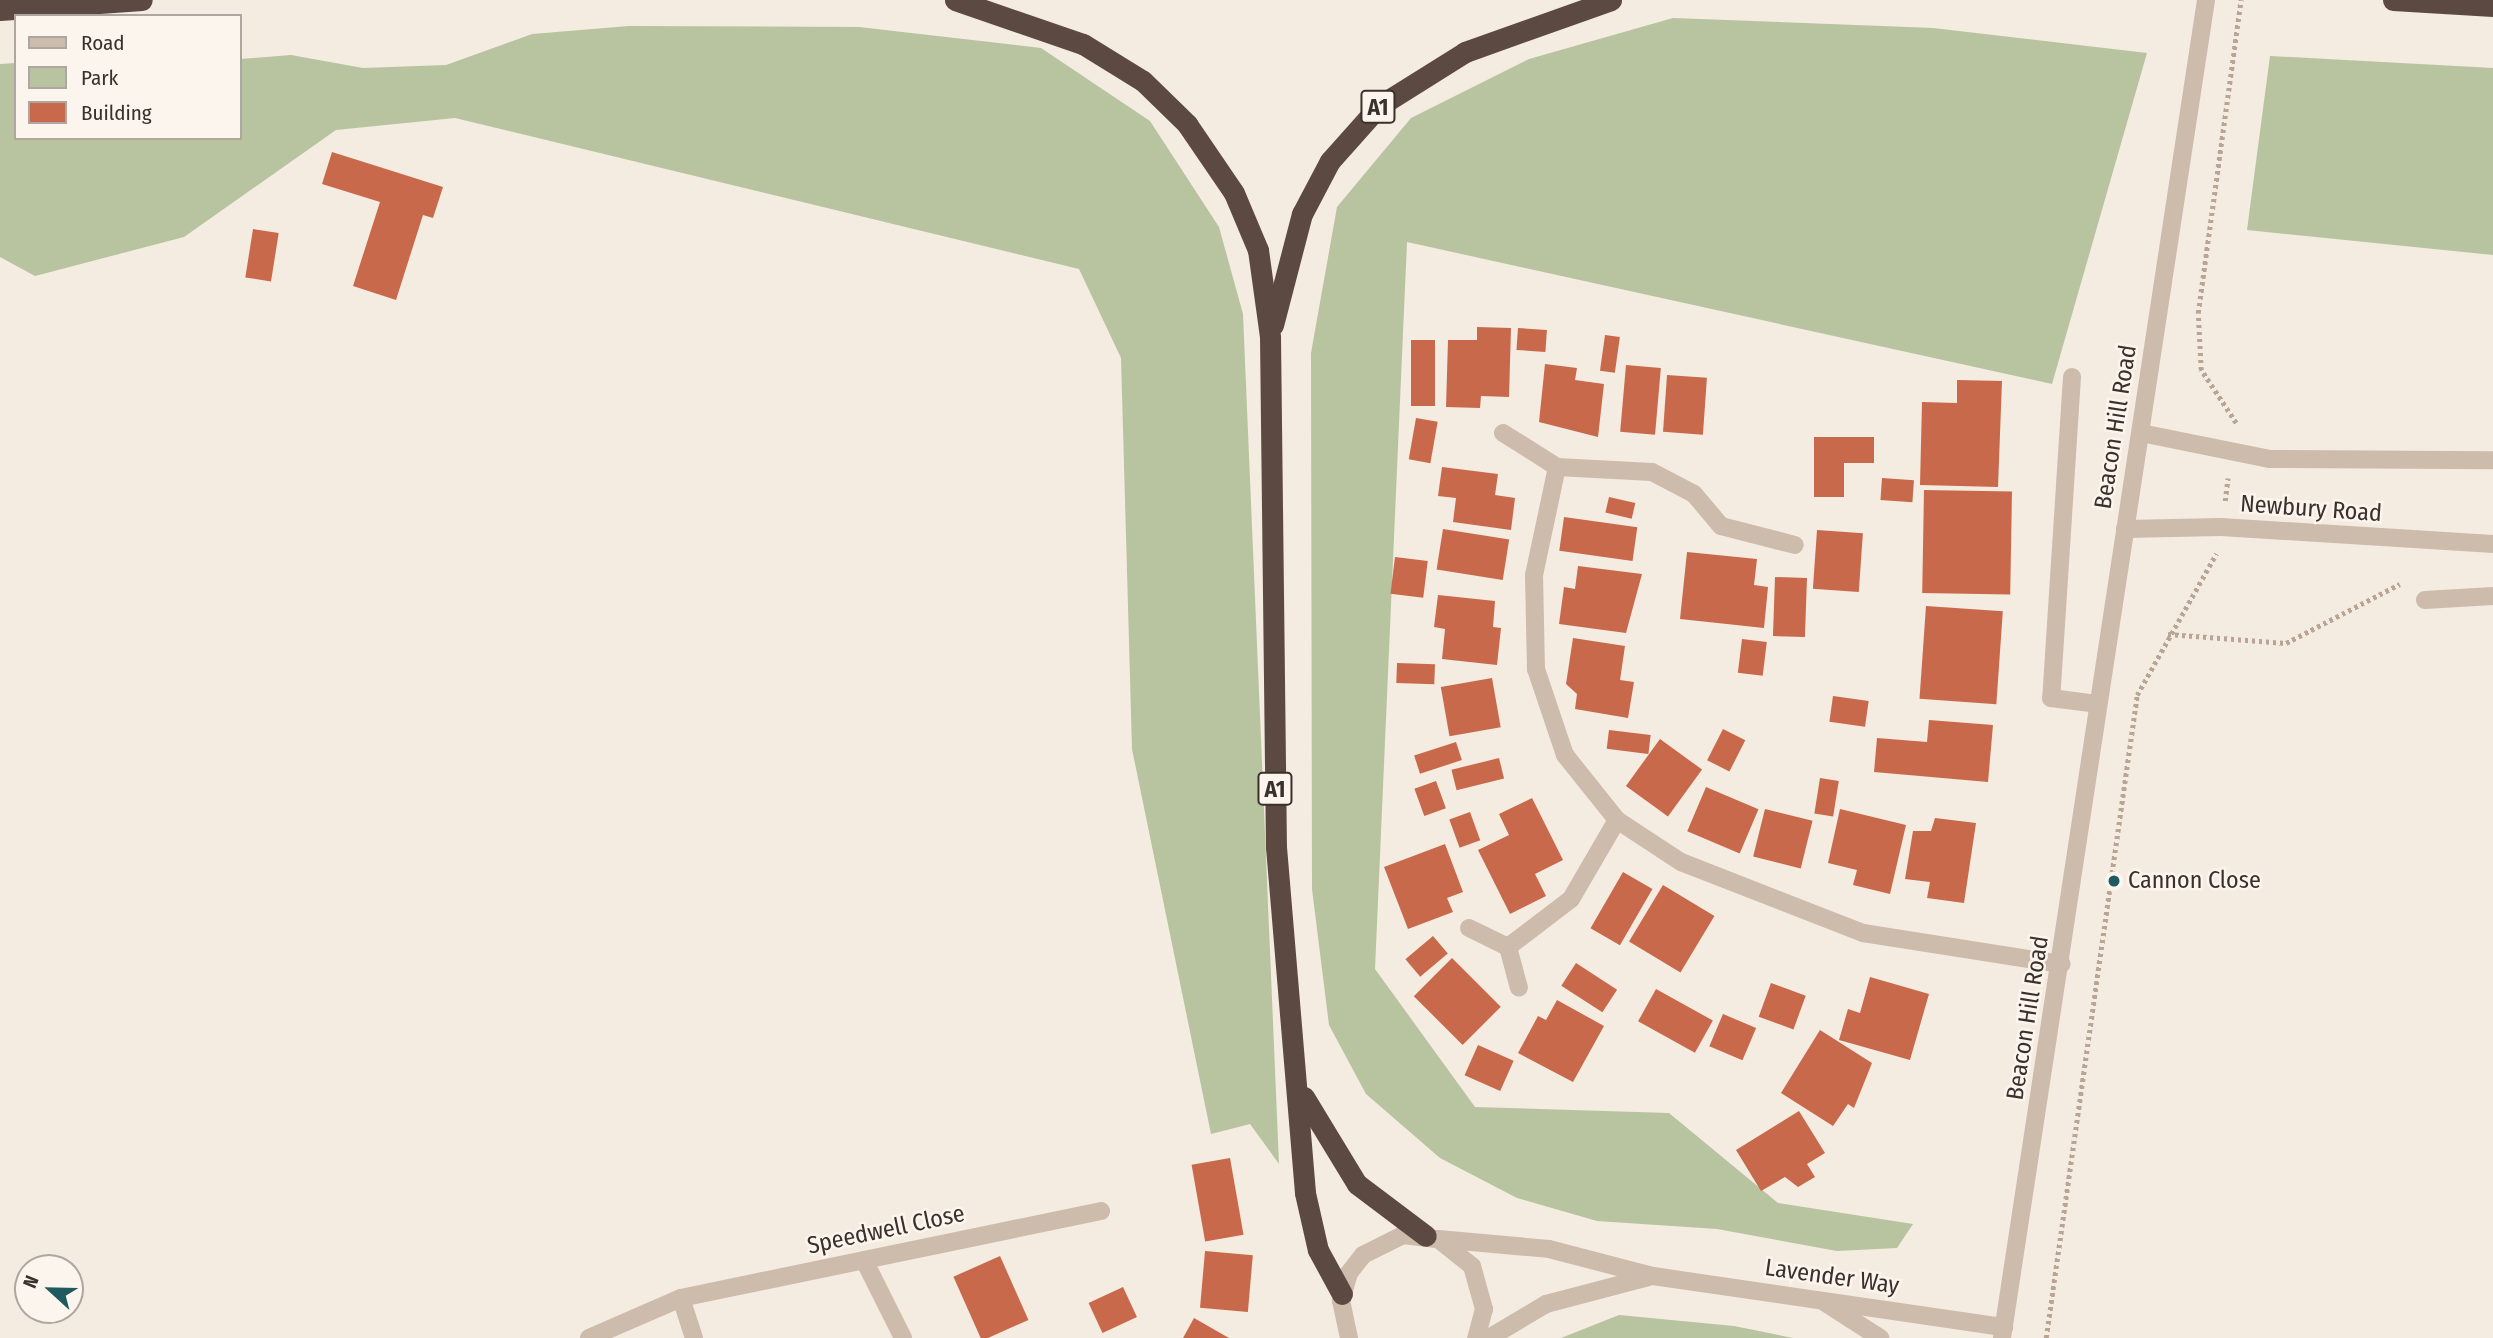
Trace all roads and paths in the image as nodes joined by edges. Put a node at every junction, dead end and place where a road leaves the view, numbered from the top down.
1 (142, 0) edge
2 (955, 0) edge
3 (1611, 0) edge
4 (2206, 0) edge
5 (2241, 0) edge
6 (2393, 0) edge
7 (2493, 6) edge
8 (0, 10) edge
9 (1270, 337) junction
10 (2072, 377) dead end
11 (1503, 433) dead end
12 (2141, 433) junction
13 (2231, 453) junction
14 (2493, 460) edge
15 (1557, 467) junction
16 (2221, 527) junction
17 (2124, 529) junction
18 (2493, 544) edge
19 (1795, 545) dead end
20 (2493, 596) edge
21 (2425, 600) joint
22 (2168, 634) junction
23 (2096, 704) junction
24 (1617, 820) junction
25 (1469, 928) dead end
26 (1508, 947) junction
27 (2062, 964) junction
28 (1520, 988) dead end
29 (1301, 1092) junction
30 (1101, 1210) dead end
31 (1432, 1238) junction
32 (864, 1260) junction
33 (1653, 1276) junction
34 (681, 1298) junction
35 (1341, 1298) junction
36 (1820, 1300) junction
37 (2003, 1333) edge
38 (589, 1338) edge
39 (694, 1338) edge
40 (903, 1338) edge
41 (1331, 1338) edge
42 (1349, 1338) edge
43 (1476, 1338) edge
44 (1489, 1338) edge
45 (1880, 1338) edge
46 (2046, 1338) edge

1 - 8 highway
2 - 9 highway, A1
3 - 9 highway, A1
4 - 12 street, Beacon Hill Road
5 - 13 path
6 - 7 highway
9 - 29 highway, A1
10 - 23 street, Beacon Hill Road
11 - 15 street
12 - 13 street, Newbury Road
12 - 17 street, Beacon Hill Road
13 - 14 street, Newbury Road
13 - 16 path
15 - 19 street
15 - 24 street
16 - 17 street, Newbury Road
16 - 18 street, Newbury Road
16 - 22 path
17 - 23 street, Beacon Hill Road
20 - 21 street
21 - 22 path
22 - 46 path
23 - 27 street, Beacon Hill Road
24 - 26 street
24 - 27 street
25 - 26 street
26 - 28 street
27 - 37 street, Beacon Hill Road
29 - 31 highway, A1
29 - 35 highway, A1
30 - 32 street, Speedwell Close
31 - 33 street, Lavender Way
31 - 35 street, Lavender Way
31 - 43 street
32 - 34 street, Speedwell Close
32 - 40 street
33 - 36 street, Lavender Way
33 - 44 street, Lavender Way
34 - 38 street, Speedwell Close
34 - 39 street
35 - 41 street
35 - 42 street
36 - 37 street, Lavender Way
36 - 45 street

